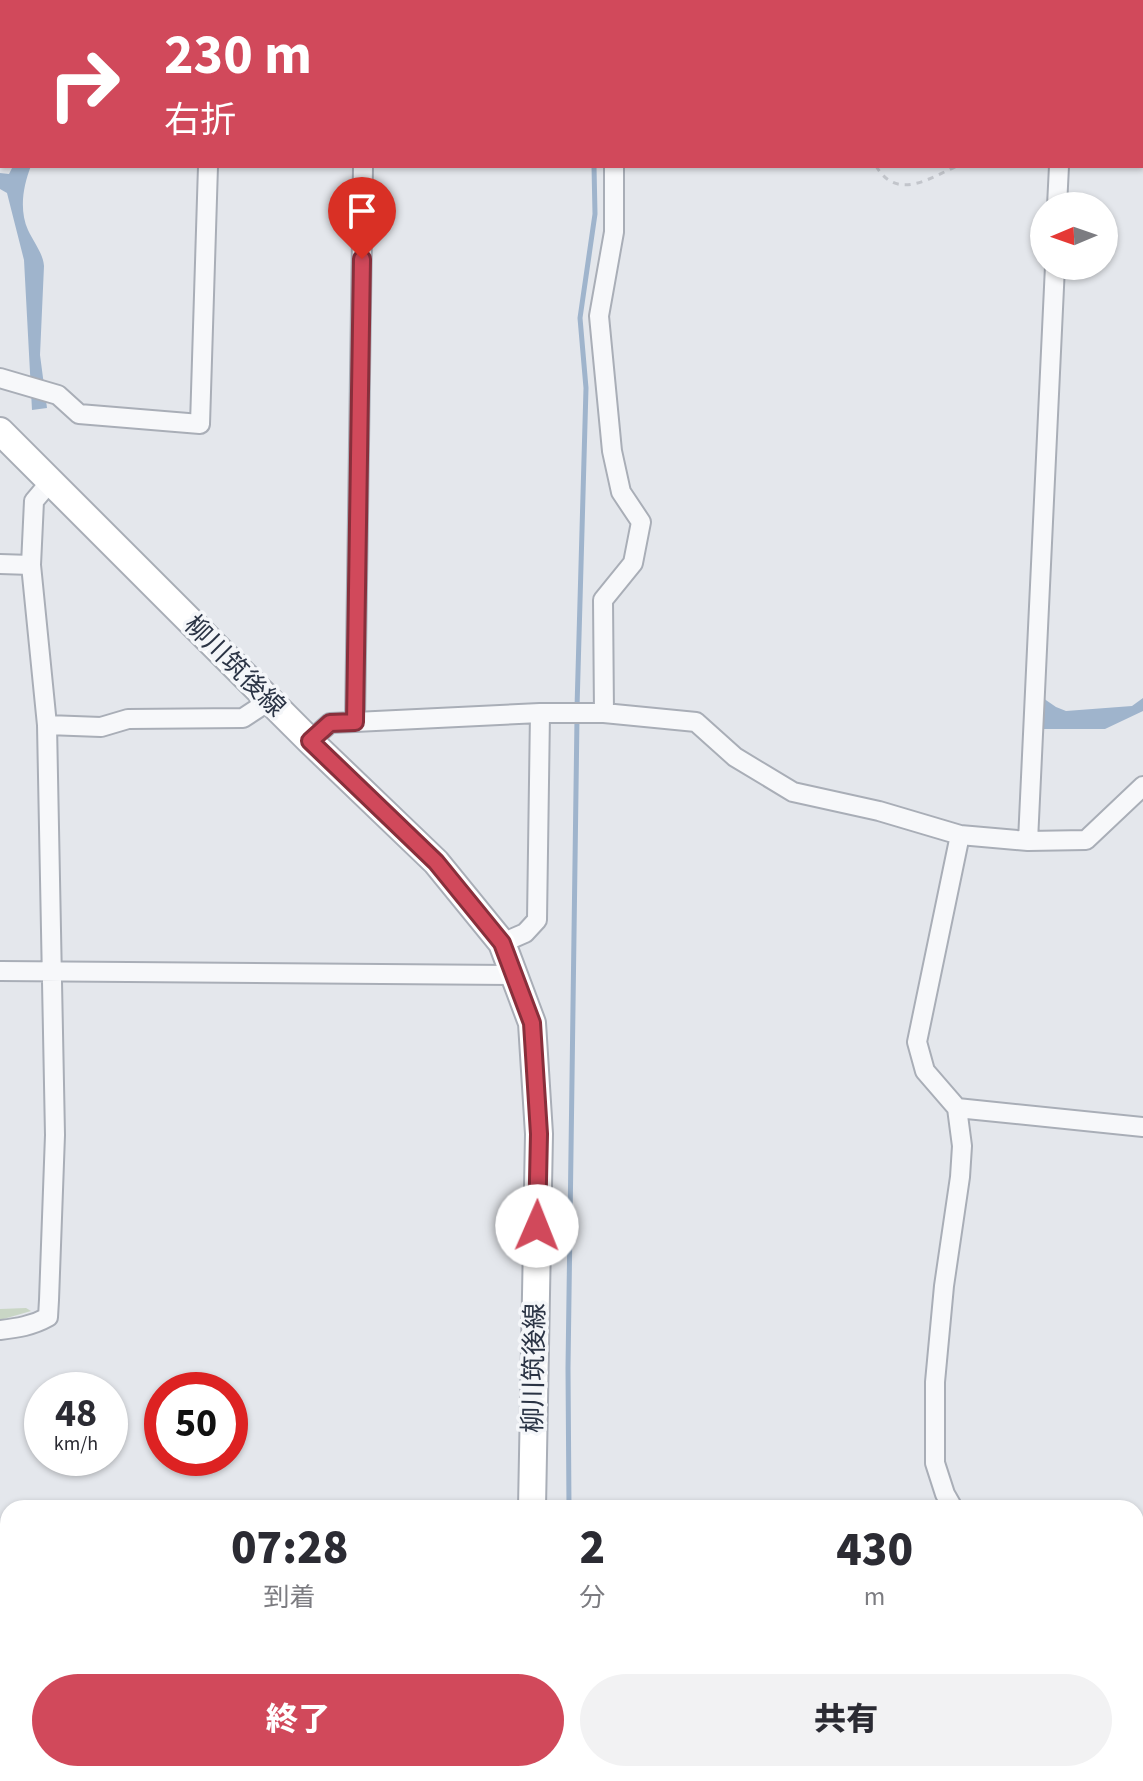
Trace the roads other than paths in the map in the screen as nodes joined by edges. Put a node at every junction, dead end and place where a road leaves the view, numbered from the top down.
1 (208, 168) edge
2 (363, 168) edge
3 (614, 168) edge
4 (1059, 168) edge
5 (1058, 192) edge
6 (1054, 280) edge
7 (0, 378) edge
8 (0, 431) edge
9 (50, 482) junction
10 (0, 564) edge
11 (31, 565) junction
12 (269, 701) junction
13 (540, 713) junction
14 (604, 713) junction
15 (355, 722) junction
16 (47, 725) junction
17 (310, 741) junction
18 (1143, 786) edge
19 (960, 835) junction
20 (1028, 841) junction
21 (502, 943) junction
22 (50, 970) junction
23 (0, 971) edge
24 (514, 975) junction
25 (957, 1108) junction
26 (1143, 1127) edge
27 (0, 1330) edge
28 (532, 1500) edge
29 (948, 1500) edge

1 - 7 street
2 - 15 street
3 - 14 street
4 - 5 street
6 - 20 street
8 - 9 main road, 柳川筑後線
9 - 11 street
9 - 12 main road, 柳川筑後線
10 - 11 street
11 - 16 street
12 - 16 street
12 - 17 main road, 柳川筑後線
13 - 14 street
13 - 15 street
13 - 21 street
14 - 19 street
15 - 17 street
16 - 22 street
17 - 21 main road, 柳川筑後線
18 - 20 street
19 - 20 street
19 - 25 street
21 - 24 main road, 柳川筑後線
22 - 23 street
22 - 24 street
22 - 27 street
24 - 28 main road, 柳川筑後線
25 - 26 street
25 - 29 street

